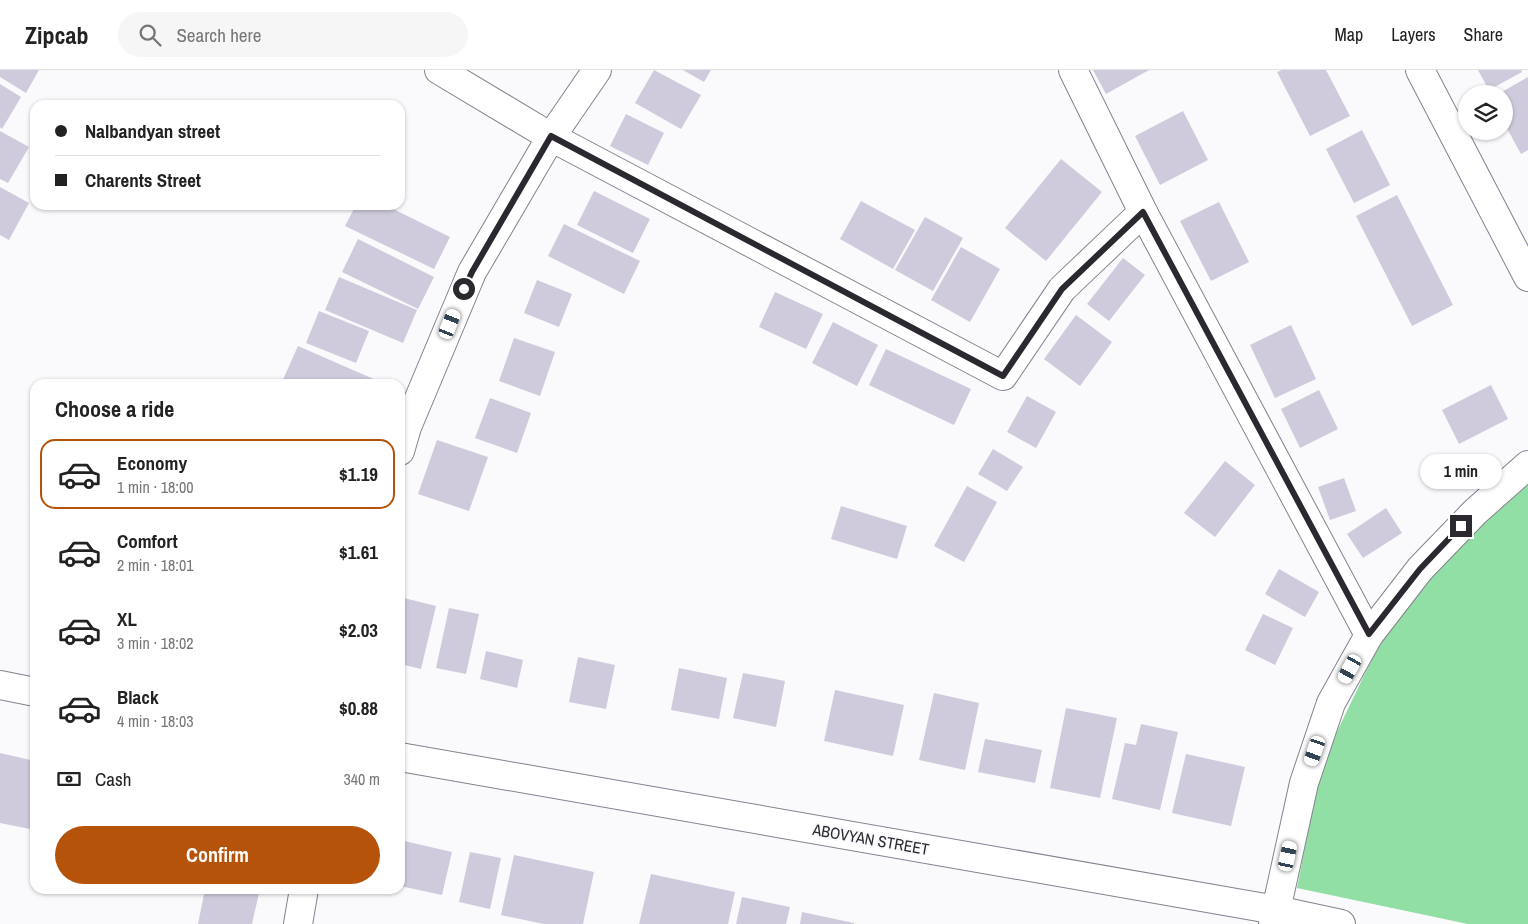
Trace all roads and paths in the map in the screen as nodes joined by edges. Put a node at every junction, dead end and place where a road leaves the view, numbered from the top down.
1 (439, 70) edge
2 (596, 70) edge
3 (1073, 70) edge
4 (1420, 70) edge
5 (551, 136) junction
6 (1143, 212) junction
7 (1528, 277) edge
8 (405, 434) edge
9 (1528, 465) edge
10 (1369, 634) junction
11 (0, 685) edge
12 (30, 691) edge
13 (405, 758) edge
14 (303, 894) edge
15 (1274, 917) edge
16 (298, 924) edge
17 (1341, 924) edge

1 - 5 street
2 - 5 street
3 - 6 street
4 - 7 street
5 - 6 street
5 - 8 street
6 - 10 street
9 - 10 street
10 - 15 street
11 - 12 street
13 - 15 street, ABOVYAN STREET
14 - 16 street
15 - 17 street, ABOVYAN STREET

